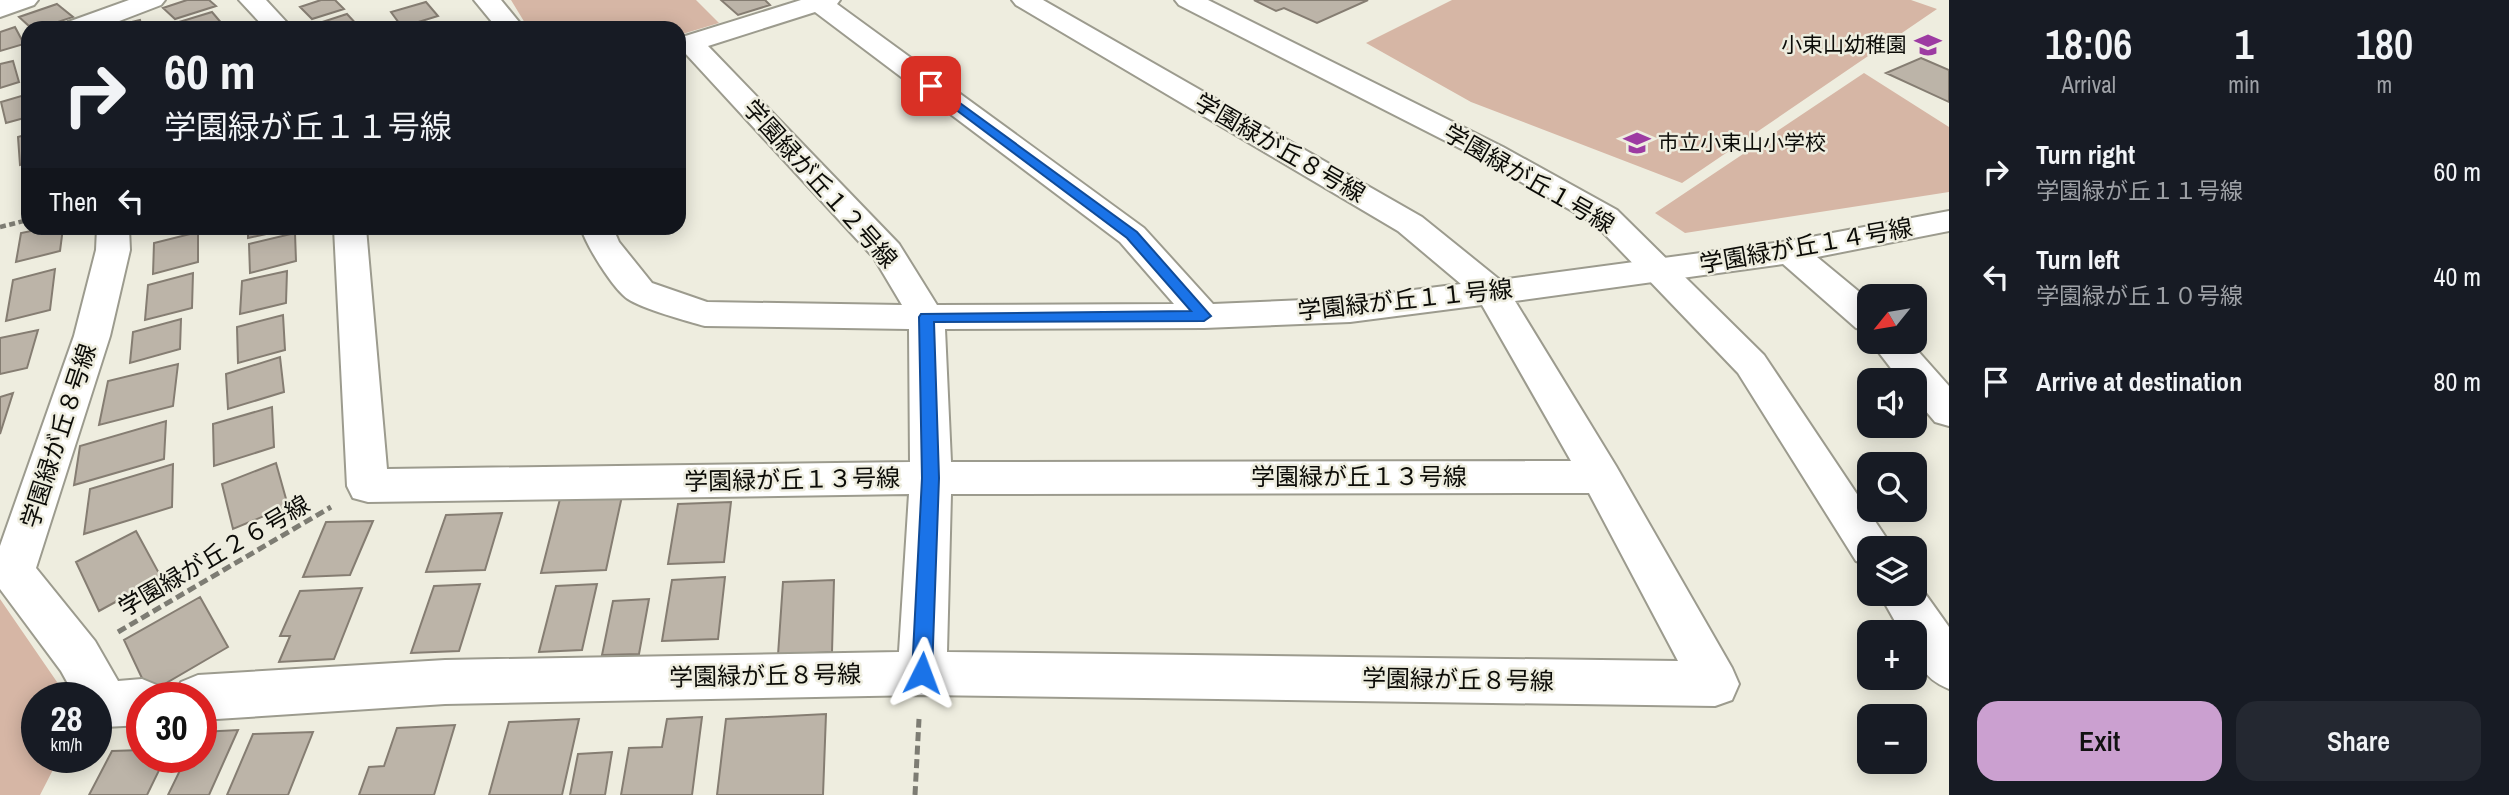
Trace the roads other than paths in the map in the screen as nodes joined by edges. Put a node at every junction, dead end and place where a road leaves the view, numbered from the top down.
1 (25, 0) edge
2 (152, 0) edge
3 (252, 0) edge
4 (487, 0) edge
5 (1025, 0) edge
6 (1188, 0) edge
7 (820, 1) edge
8 (0, 9) edge
9 (96, 21) edge
10 (272, 21) edge
11 (505, 21) edge
12 (686, 45) edge
13 (686, 46) edge
14 (1949, 220) edge
15 (113, 235) edge
16 (350, 235) edge
17 (599, 235) edge
18 (1790, 252) junction
19 (1662, 271) junction
20 (1491, 291) junction
21 (1857, 309) edge
22 (1204, 316) junction
23 (927, 317) junction
24 (1899, 354) edge
25 (1949, 412) edge
26 (1601, 477) junction
27 (931, 478) junction
28 (1863, 536) edge
29 (1909, 606) edge
30 (1949, 667) edge
31 (922, 673) junction
32 (217, 697) edge
33 (126, 703) edge

1 - 8 street
2 - 9 street
3 - 10 street
4 - 11 street
5 - 20 street, 学園緑が丘８号線
6 - 19 street, 学園緑が丘１号線
7 - 12 street
7 - 22 street
13 - 23 street, 学園緑が丘１２号線
14 - 18 street, 学園緑が丘１４号線
15 - 33 street, 学園緑が丘８号線
16 - 27 street, 学園緑が丘１３号線
17 - 23 street, 学園緑が丘１１号線
18 - 19 street, 学園緑が丘１４号線
18 - 21 street
19 - 20 street, 学園緑が丘１１号線
19 - 28 street, 学園緑が丘１号線
20 - 22 street, 学園緑が丘１１号線
20 - 26 street, 学園緑が丘８号線
22 - 23 street, 学園緑が丘１１号線
23 - 27 street
24 - 25 street
26 - 27 street, 学園緑が丘１３号線
26 - 31 street, 学園緑が丘８号線
27 - 31 street
29 - 30 street
31 - 32 street, 学園緑が丘８号線

